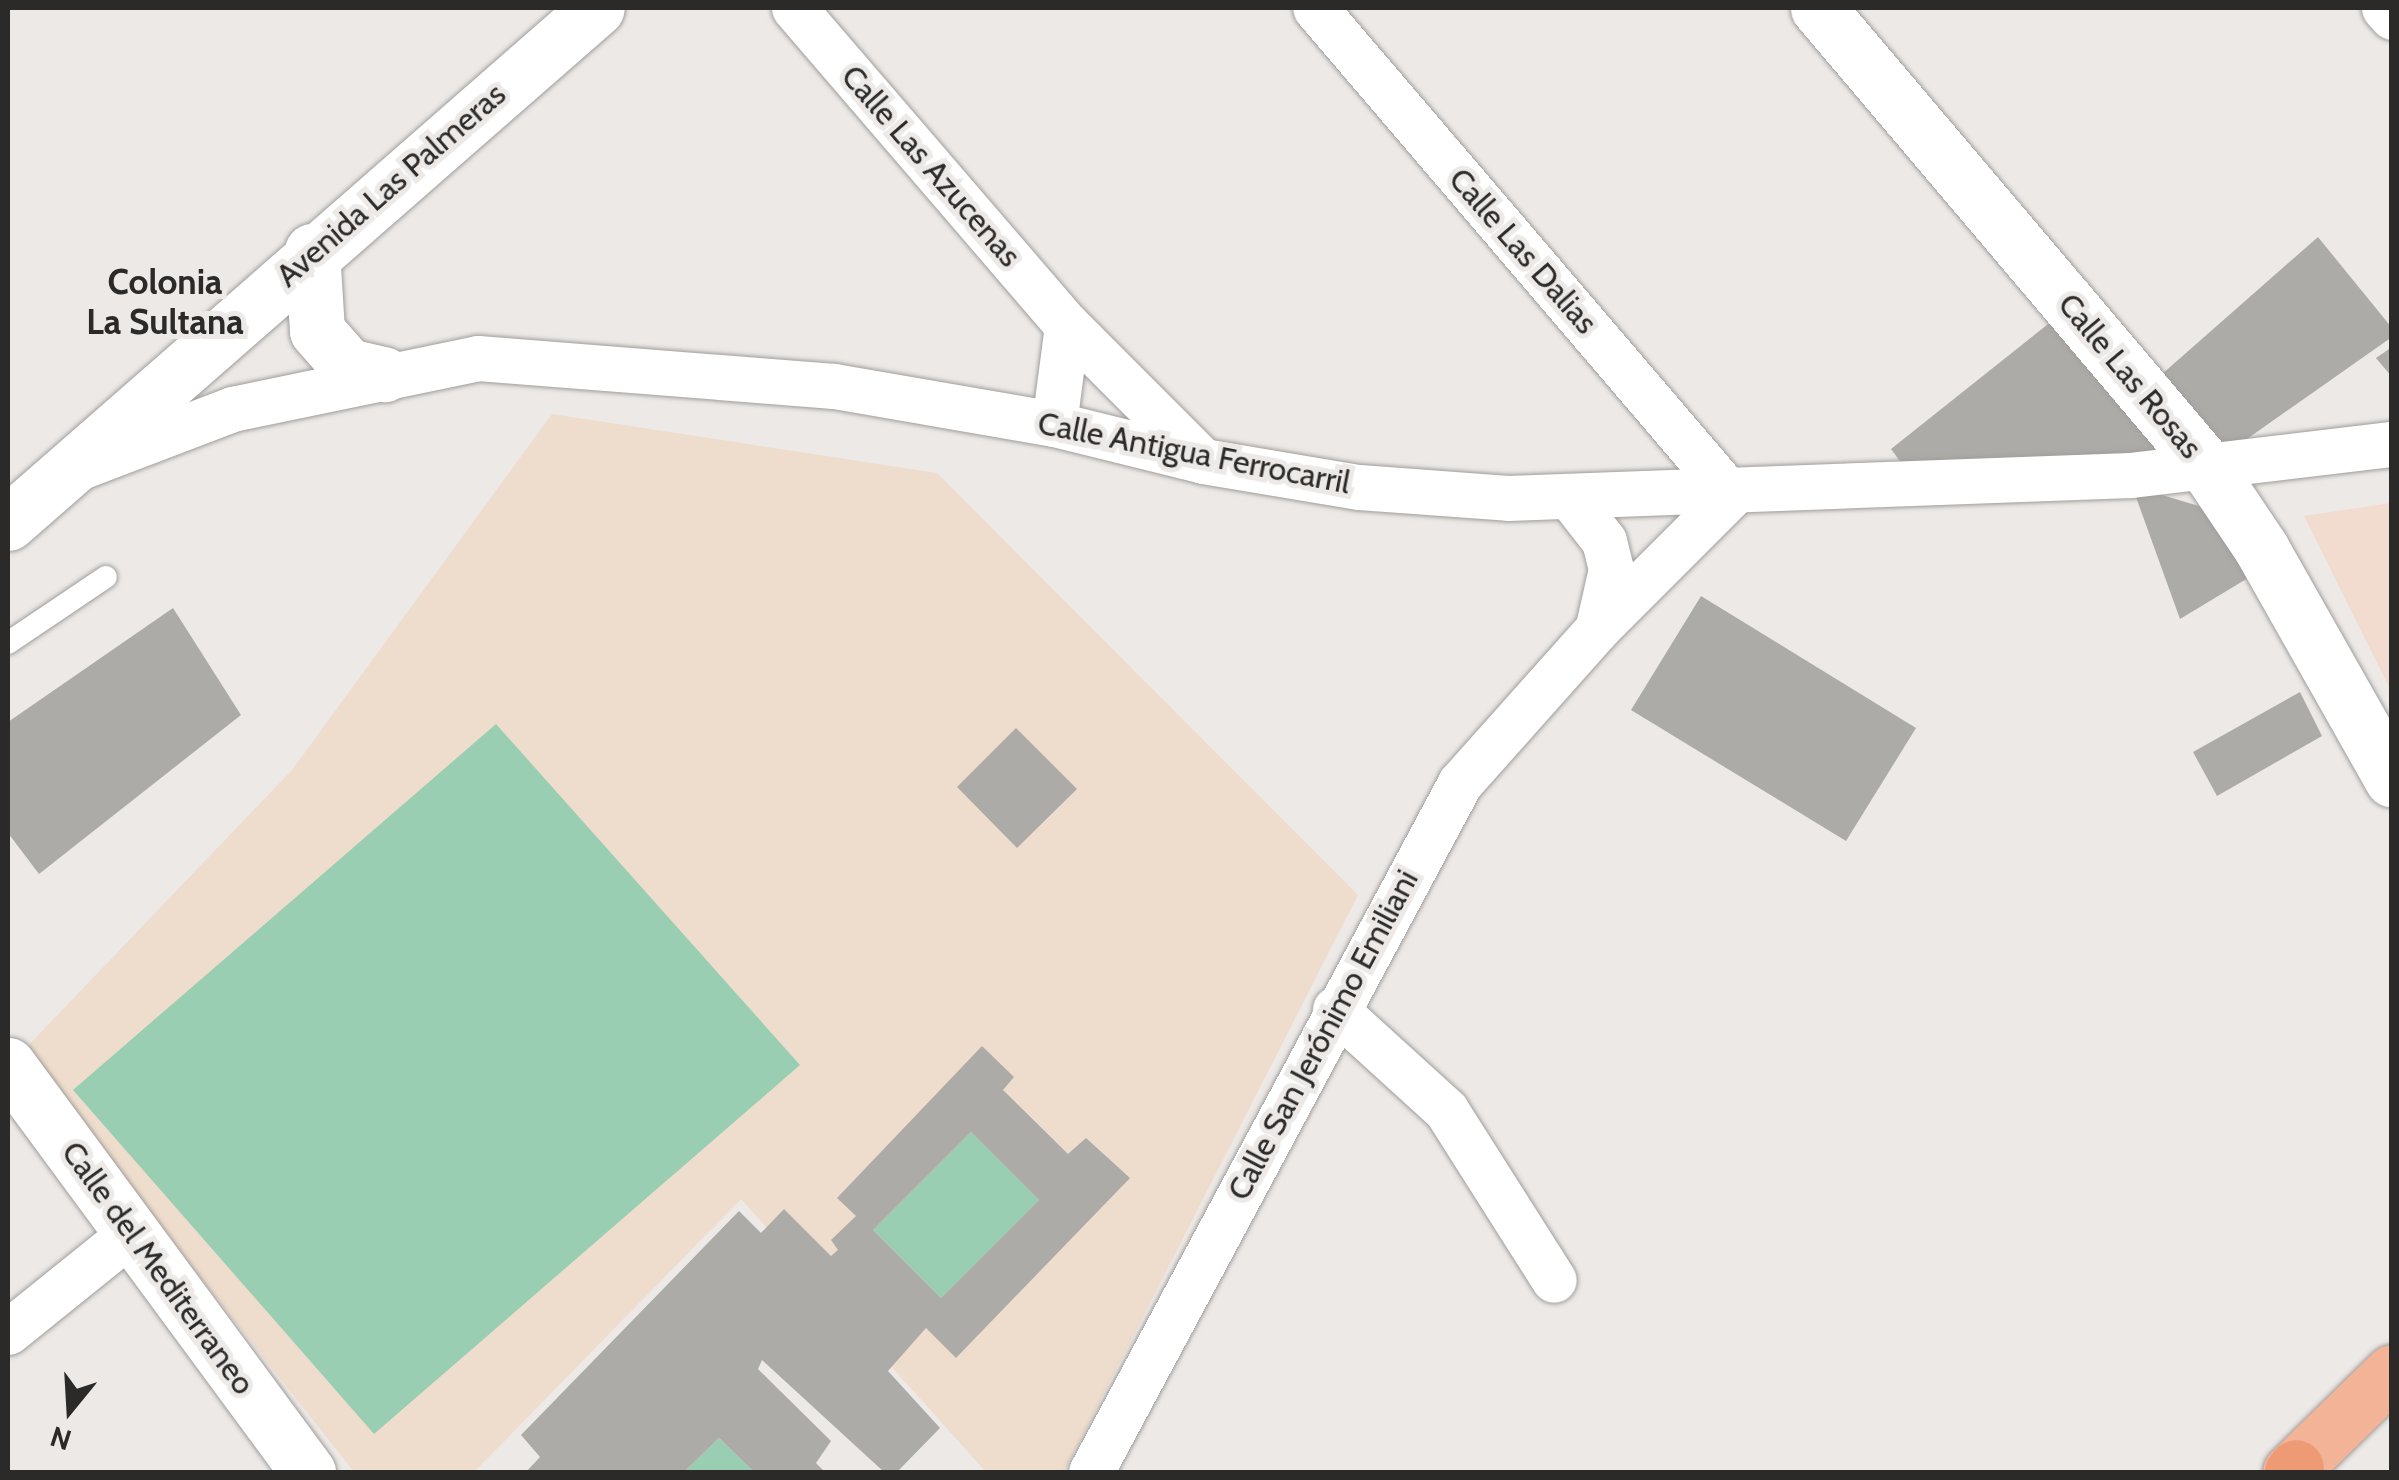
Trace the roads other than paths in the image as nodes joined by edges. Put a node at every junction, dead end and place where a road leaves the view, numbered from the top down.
1 (597, 8) edge
2 (794, 8) edge
3 (1314, 8) edge
4 (1818, 8) edge
5 (2384, 8) edge
6 (2392, 17) edge
7 (312, 251) junction
8 (1067, 325) junction
9 (384, 374) junction
10 (1054, 424) junction
11 (2392, 444) edge
12 (1203, 462) junction
13 (2206, 466) junction
14 (75, 470) junction
15 (1731, 495) junction
16 (1572, 500) junction
17 (8, 523) edge
18 (106, 577) dead end
19 (1598, 628) junction
20 (8, 643) edge
21 (2392, 780) edge
22 (1335, 1009) junction
23 (8, 1065) edge
24 (133, 1232) junction
25 (1554, 1280) dead end
26 (8, 1332) edge
27 (2392, 1372) edge
28 (2293, 1471) edge
29 (308, 1472) edge
30 (1092, 1472) edge

1 - 7 street, Avenida Las Palmeras
2 - 8 street, Calle Las Azucenas
3 - 15 street, Calle Las Dalias
4 - 13 street, Calle Las Rosas
5 - 6 street
7 - 9 street
7 - 14 street, Avenida Las Palmeras
8 - 10 street
8 - 12 street, Calle Las Azucenas
9 - 10 street, Calle Antigua Ferrocarril
9 - 14 street, Calle Antigua Ferrocarril
10 - 12 street, Calle Antigua Ferrocarril
11 - 13 street, Calle Antigua Ferrocarril
12 - 16 street, Calle Antigua Ferrocarril
13 - 15 street, Calle Antigua Ferrocarril
13 - 21 street, Calle Las Rosas
14 - 17 street, Avenida Las Palmeras
15 - 16 street, Calle Antigua Ferrocarril
15 - 19 street, Calle San Jerónimo Emiliani
16 - 19 street, Calle San Jerónimo Emiliani
18 - 20 lane
19 - 22 street, Calle San Jerónimo Emiliani
22 - 25 street
22 - 30 street, Calle San Jerónimo Emiliani
23 - 24 street, Calle del Mediterraneo
24 - 26 street
24 - 29 street, Calle del Mediterraneo
27 - 28 main road

